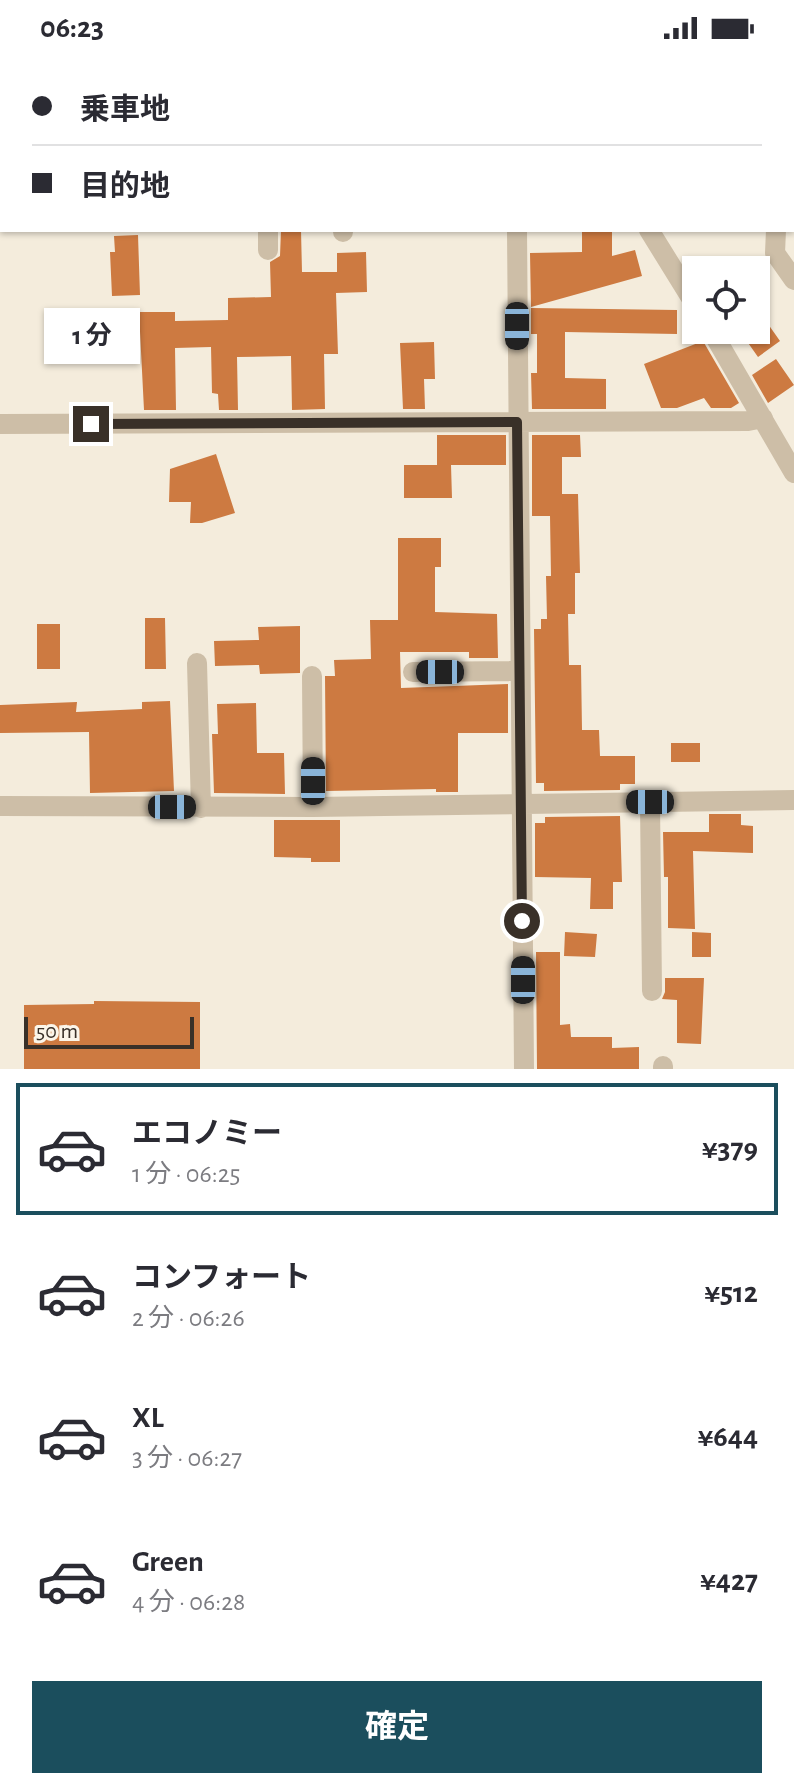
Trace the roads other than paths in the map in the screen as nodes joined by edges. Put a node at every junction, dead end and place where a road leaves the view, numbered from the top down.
1 (517, 232) edge
2 (650, 232) edge
3 (776, 232) edge
4 (794, 280) edge
5 (682, 283) edge
6 (719, 344) edge
7 (763, 418) junction
8 (517, 422) junction
9 (0, 424) edge
10 (794, 473) edge
11 (197, 663) dead end
12 (520, 671) junction
13 (413, 672) dead end
14 (312, 676) dead end
15 (794, 800) edge
16 (650, 802) junction
17 (521, 803) junction
18 (0, 806) edge
19 (313, 807) junction
20 (201, 808) junction
21 (652, 991) dead end
22 (524, 1069) edge

1 - 8 street
2 - 5 street
3 - 4 street
6 - 7 street
7 - 8 street
7 - 10 street
8 - 9 street
8 - 12 street
11 - 20 street
12 - 13 street
12 - 17 street
14 - 19 street
15 - 16 street
16 - 17 street
16 - 21 street
17 - 19 street
17 - 22 street
18 - 20 street
19 - 20 street

